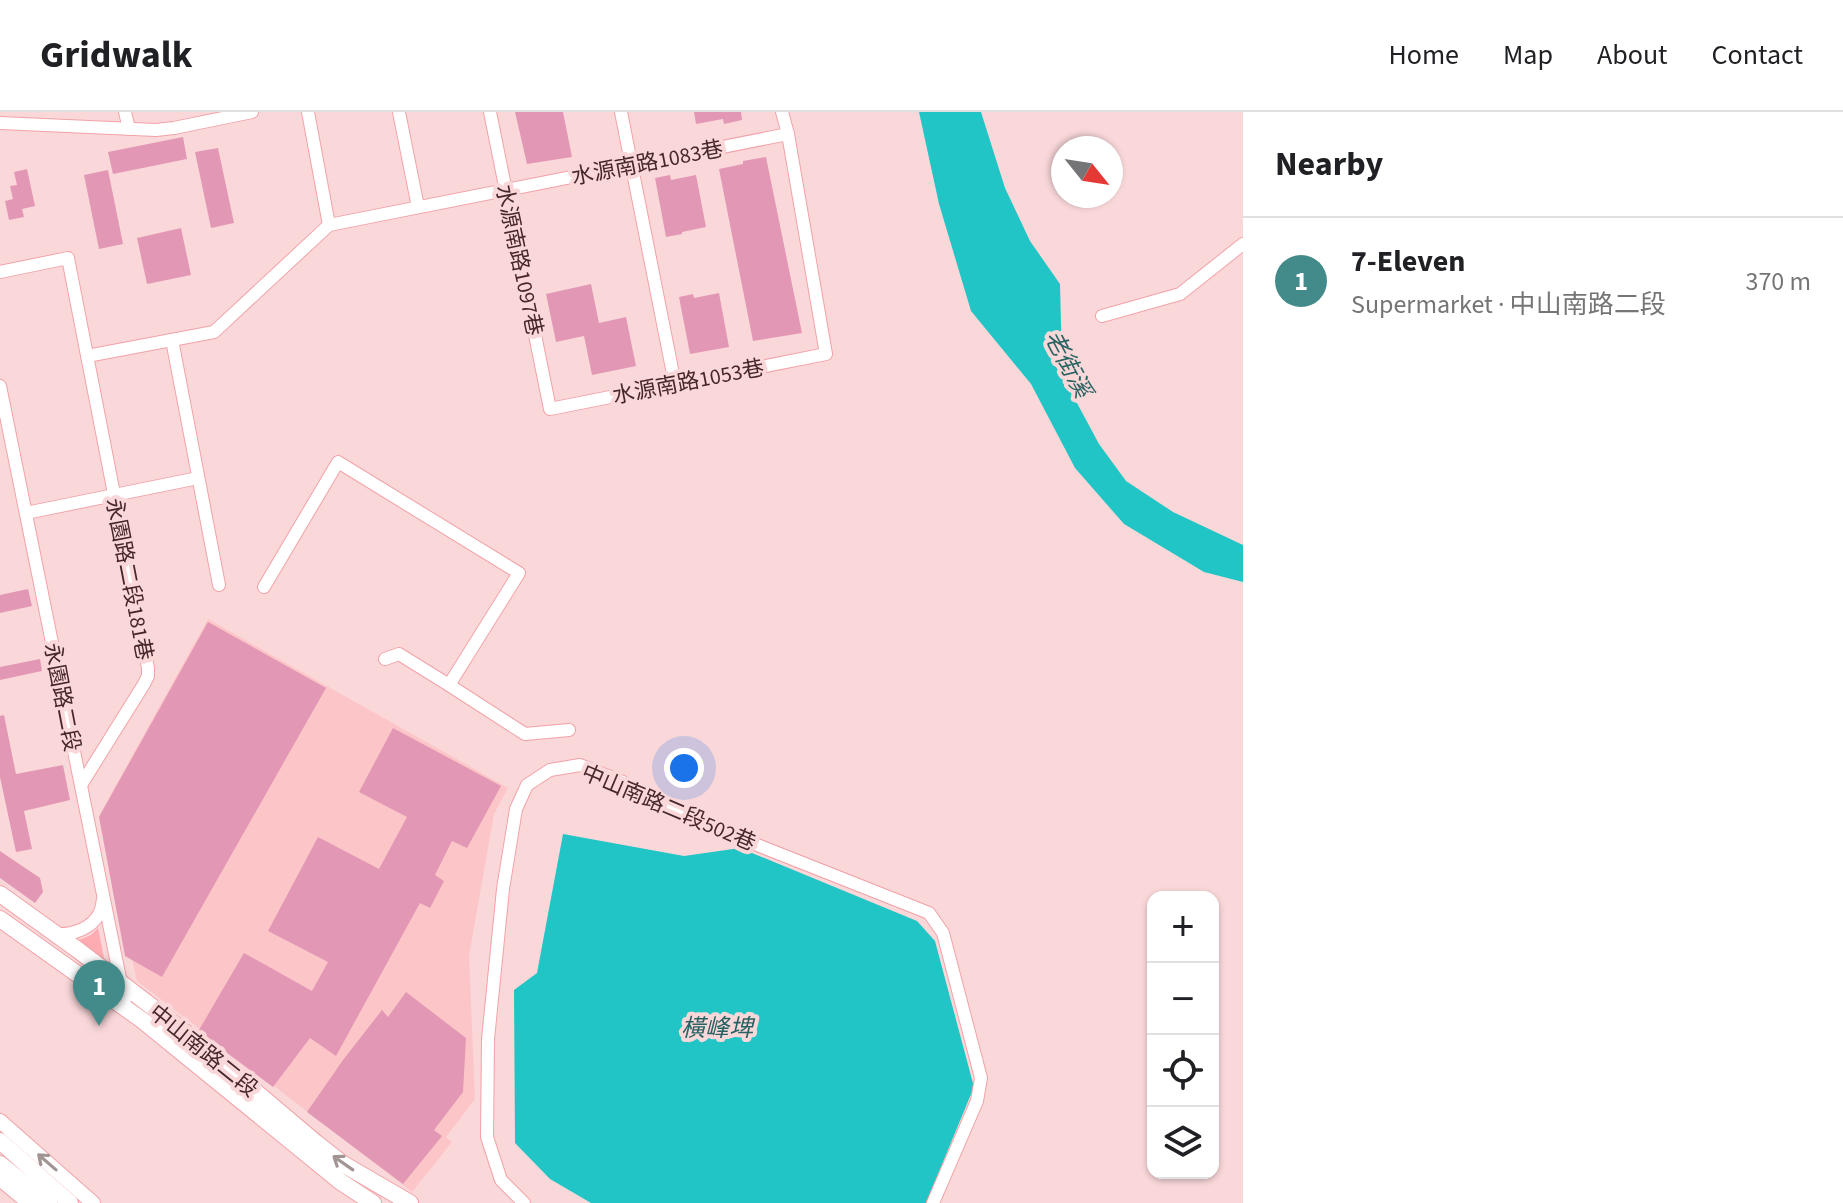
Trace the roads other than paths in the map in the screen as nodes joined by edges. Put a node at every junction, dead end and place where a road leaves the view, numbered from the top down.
1 (125, 112) edge
2 (252, 112) edge
3 (308, 112) edge
4 (399, 112) edge
5 (490, 112) edge
6 (621, 112) edge
7 (782, 112) edge
8 (213, 116) edge
9 (39, 118) edge
10 (0, 123) edge
11 (129, 129) junction
12 (788, 134) junction
13 (631, 165) junction
14 (506, 190) junction
15 (418, 207) junction
16 (329, 225) junction
17 (1243, 244) edge
18 (0, 272) edge
19 (1102, 316) dead end
20 (172, 340) junction
21 (87, 356) junction
22 (675, 384) junction
23 (0, 386) edge
24 (550, 409) joint
25 (198, 478) junction
26 (114, 495) junction
27 (26, 513) junction
28 (219, 585) dead end
29 (264, 587) dead end
30 (385, 659) dead end
31 (449, 685) junction
32 (569, 730) dead end
33 (81, 785) junction
34 (0, 894) edge
35 (104, 896) junction
36 (0, 919) edge
37 (55, 934) junction
38 (121, 983) junction
39 (126, 1008) junction
40 (0, 1121) edge
41 (0, 1141) edge
42 (0, 1164) edge
43 (0, 1179) edge
44 (29, 1203) edge
45 (49, 1203) edge
46 (70, 1203) edge
47 (93, 1203) edge
48 (373, 1203) edge
49 (410, 1203) edge
50 (524, 1203) edge
51 (933, 1203) edge

1 - 11 street
2 - 8 street
3 - 16 street
4 - 15 street
5 - 14 street, 水源南路1097巷
6 - 13 street
7 - 12 street
8 - 11 street
9 - 10 street
9 - 11 street
12 - 13 street, 水源南路1083巷
12 - 22 street, 水源南路1053巷
13 - 14 street, 水源南路1083巷
13 - 22 street
14 - 15 street, 水源南路1083巷
14 - 24 street, 水源南路1097巷
15 - 16 street, 水源南路1083巷
16 - 20 street
17 - 19 street
18 - 21 street, 永園路二段181巷
20 - 21 street
20 - 25 street
21 - 26 street, 永園路二段181巷
22 - 24 street, 水源南路1053巷
23 - 27 street, 永園路二段
25 - 26 street
25 - 28 street
26 - 27 street
26 - 33 street, 永園路二段181巷
27 - 33 street, 永園路二段
29 - 31 street
30 - 31 street
31 - 32 street
33 - 35 street, 永園路二段
34 - 37 main road, 中山南路二段
35 - 37 street
35 - 38 street, 永園路二段
36 - 39 main road, 中山南路二段
37 - 38 main road, 中山南路二段
38 - 39 street, 永園路二段
49 -> 38 main road, 中山南路二段
39 - 48 main road, 中山南路二段
47 -> 40 street
41 - 46 main road
42 - 45 main road
43 - 44 street
50 - 51 street, 中山南路二段502巷

